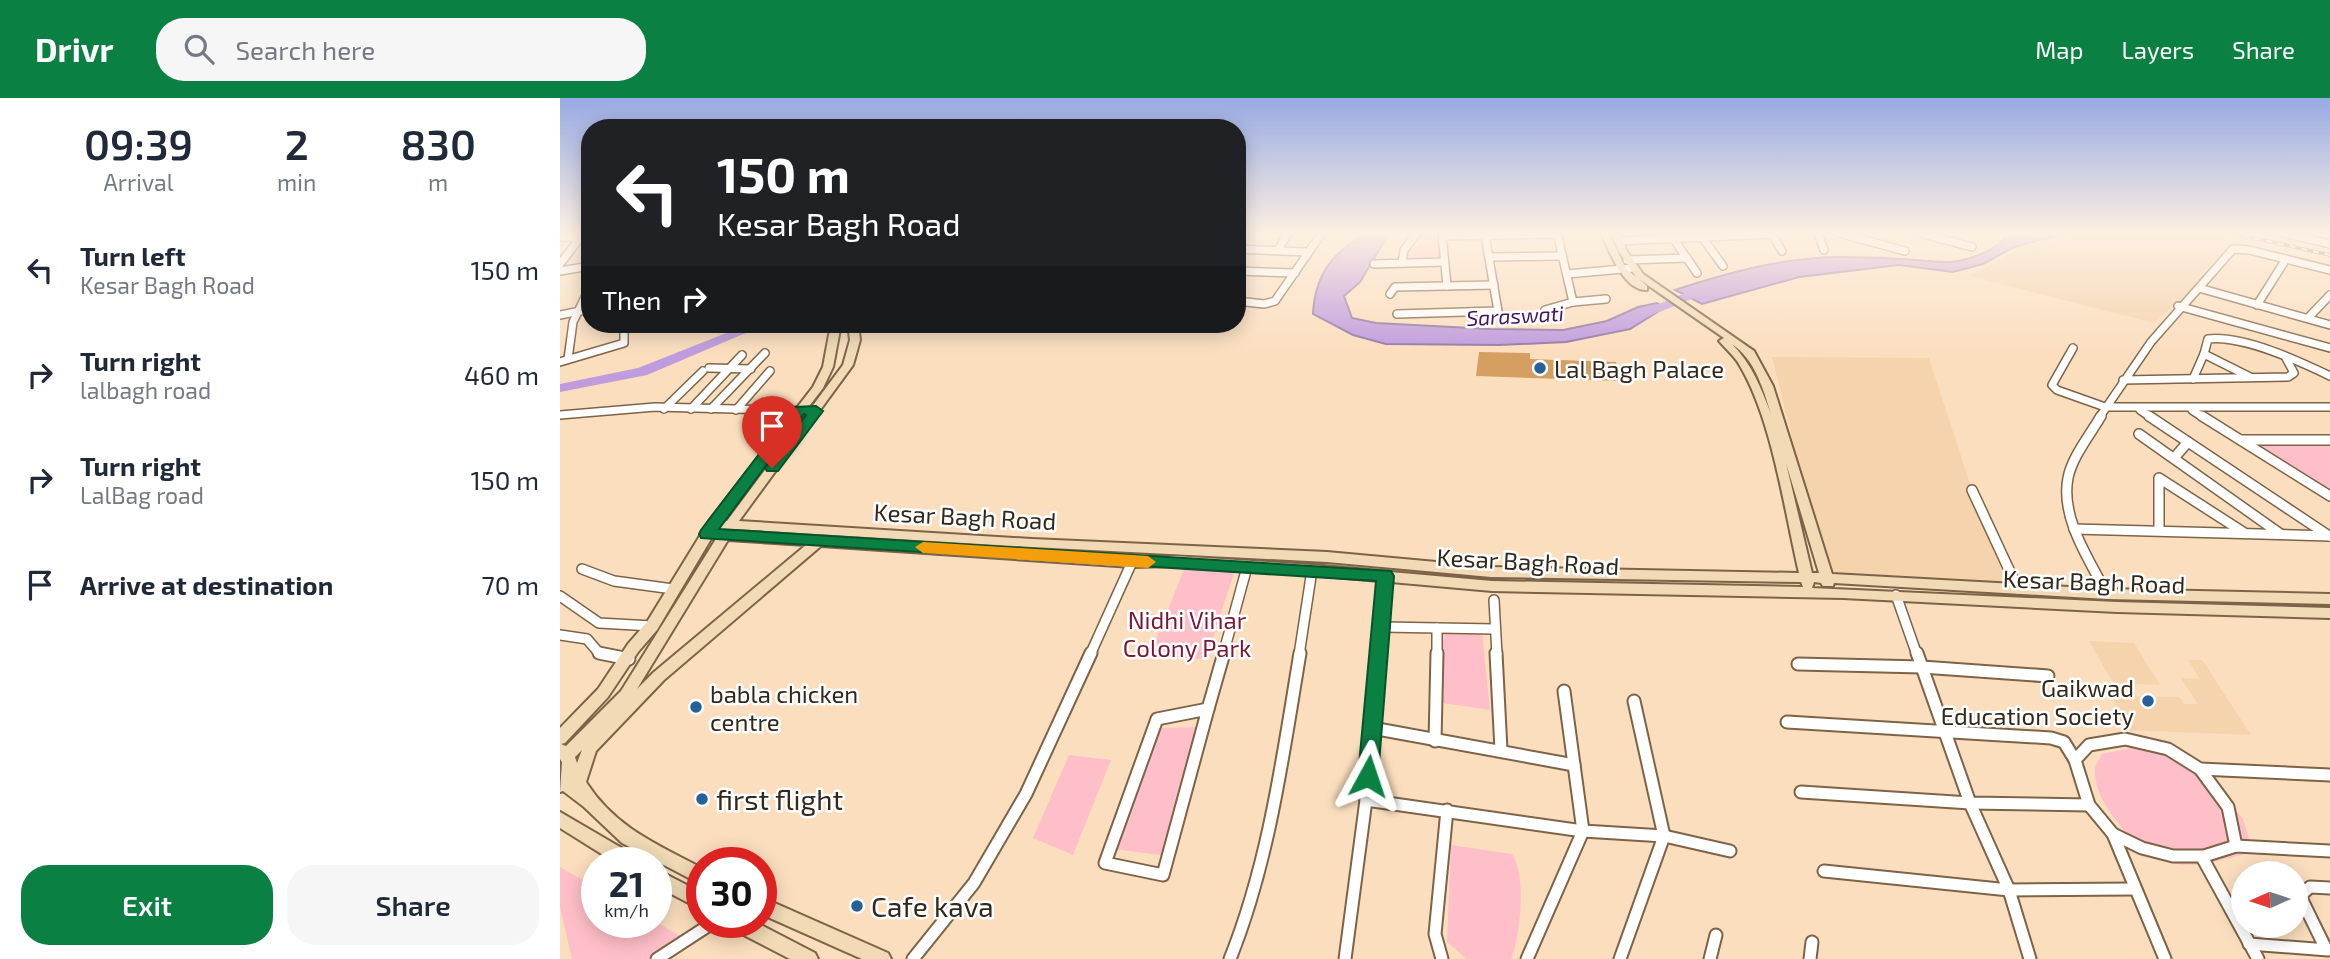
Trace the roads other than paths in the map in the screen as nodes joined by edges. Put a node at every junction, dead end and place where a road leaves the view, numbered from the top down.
1 (1295, 273) edge
2 (1445, 273) edge
3 (1492, 273) edge
4 (1578, 273) edge
5 (1627, 273) edge
6 (1637, 273) edge
7 (2212, 273) edge
8 (2277, 273) edge
9 (1567, 274) joint
10 (1494, 285) junction
11 (1447, 286) junction
12 (2199, 288) junction
13 (1651, 289) junction
14 (1390, 294) dead end
15 (2330, 295) edge
16 (1606, 299) dead end
17 (581, 302) edge
18 (1246, 302) edge
19 (1573, 302) junction
20 (2258, 305) junction
21 (2178, 306) junction
22 (1682, 309) junction
23 (1545, 310) dead end
24 (581, 311) edge
25 (575, 312) junction
26 (1396, 314) dead end
27 (560, 315) edge
28 (2308, 318) junction
29 (2330, 325) edge
30 (625, 333) edge
31 (835, 333) edge
32 (855, 333) edge
33 (564, 336) edge
34 (2073, 348) dead end
35 (2330, 348) edge
36 (765, 353) dead end
37 (2204, 354) junction
38 (742, 355) dead end
39 (2287, 358) junction
40 (564, 360) edge
41 (729, 369) junction
42 (751, 369) junction
43 (771, 371) dead end
44 (2330, 376) edge
45 (2252, 378) junction
46 (2193, 379) junction
47 (2123, 380) junction
48 (2105, 407) junction
49 (2330, 407) edge
50 (664, 409) junction
51 (691, 409) junction
52 (711, 409) junction
53 (2138, 409) junction
54 (2191, 409) junction
55 (736, 410) junction
56 (800, 410) junction
57 (816, 411) junction
58 (560, 415) edge
59 (2139, 434) dead end
60 (2239, 440) junction
61 (2330, 440) edge
62 (2188, 442) junction
63 (2174, 458) junction
64 (1972, 490) dead end
65 (2330, 496) edge
66 (710, 529) junction
67 (2074, 529) junction
68 (727, 530) junction
69 (2159, 530) junction
70 (2244, 533) junction
71 (2280, 534) junction
72 (2330, 536) edge
73 (818, 541) junction
74 (1029, 549) junction
75 (1132, 562) junction
76 (1247, 567) junction
77 (582, 569) dead end
78 (1312, 570) junction
79 (1385, 576) junction
80 (1807, 578) junction
81 (1827, 578) junction
82 (673, 589) junction
83 (2018, 589) junction
84 (1811, 593) junction
85 (1832, 593) junction
86 (1896, 594) junction
87 (2107, 594) junction
88 (560, 596) edge
89 (2330, 599) edge
90 (1494, 600) dead end
91 (2330, 613) edge
92 (652, 626) junction
93 (1383, 626) junction
94 (1437, 628) junction
95 (1494, 629) junction
96 (560, 635) edge
97 (629, 659) junction
98 (1798, 664) dead end
99 (1922, 667) junction
100 (659, 676) junction
101 (2048, 676) dead end
102 (1564, 691) dead end
103 (626, 695) junction
104 (1633, 701) dead end
105 (1209, 709) junction
106 (1787, 722) dead end
107 (1372, 728) junction
108 (1945, 732) junction
109 (560, 738) edge
110 (1435, 741) junction
111 (1501, 750) junction
112 (564, 752) edge
113 (2075, 760) junction
114 (1574, 765) junction
115 (2200, 769) junction
116 (2330, 775) edge
117 (561, 784) edge
118 (1801, 792) dead end
119 (1366, 800) junction
120 (590, 802) junction
121 (1970, 803) junction
122 (2089, 805) junction
123 (1447, 810) junction
124 (560, 819) edge
125 (1583, 831) junction
126 (2113, 834) junction
127 (1664, 836) junction
128 (2236, 846) junction
129 (605, 847) edge
130 (1730, 851) dead end
131 (2330, 851) edge
132 (2202, 857) junction
133 (686, 869) edge
134 (1824, 871) dead end
135 (2330, 888) edge
136 (2134, 889) junction
137 (2009, 890) junction
138 (777, 912) edge
139 (1716, 935) dead end
140 (689, 938) edge
141 (768, 938) edge
142 (1812, 942) dead end
143 (2249, 944) junction
144 (2328, 950) edge
145 (657, 959) edge
146 (809, 959) edge
147 (882, 959) edge
148 (913, 959) edge
149 (1230, 959) edge
150 (1345, 959) edge
151 (1442, 959) edge
152 (1528, 959) edge
153 (1620, 959) edge
154 (1710, 959) edge
155 (1810, 959) edge
156 (2030, 959) edge
157 (2165, 959) edge
158 (2258, 959) edge

1 - 18 street
2 - 11 street
3 - 10 street
4 - 9 street
5 - 13 main road
6 - 13 main road
7 - 12 street
8 - 20 street
9 - 19 street
10 - 11 street
10 - 26 street
11 - 14 street
12 - 20 street
12 - 21 street
13 - 22 main road
15 - 28 street
16 - 19 street
17 - 25 street
19 - 23 street
20 - 28 street
21 - 35 street
21 - 47 street
22 - 80 main road
22 - 81 main road
24 - 25 street
25 - 27 street
25 - 33 street
28 - 29 street
30 - 40 street
31 - 56 main road
32 - 57 main road
33 - 40 street
34 - 48 street
36 - 42 street
37 - 39 street
37 - 45 street
37 - 46 street
38 - 41 street
39 - 44 street
39 - 45 street
41 - 42 street
41 - 50 street
41 - 51 street
42 - 52 street
43 - 55 street
45 - 46 street
46 - 47 street
47 - 48 street
48 - 53 street
48 - 67 street
49 - 54 street
50 - 51 street
50 - 58 street
51 - 52 street
52 - 55 street
53 - 54 street
53 - 62 street
54 - 60 street
55 - 56 street
56 - 57 street
56 - 66 main road
57 - 68 main road
59 - 63 street
60 - 61 street
60 - 65 street
62 - 63 street
62 - 72 street
63 - 71 street
64 - 83 street
66 - 68 main road
66 - 82 main road
67 - 69 street
67 - 87 street
68 - 73 main road, Kesar Bagh Road
68 - 74 main road, Kesar Bagh Road
68 - 103 main road
69 - 70 street
69 - 70 street
70 - 71 street
71 - 72 street
73 - 74 main road, Kesar Bagh Road
73 - 100 main road
74 - 75 main road, Kesar Bagh Road
74 - 80 main road, Kesar Bagh Road
75 - 76 main road, Kesar Bagh Road
75 - 148 street
76 - 78 main road, Kesar Bagh Road
76 - 105 street
77 - 82 street
78 - 79 main road, Kesar Bagh Road
78 - 149 street
79 - 84 main road, Kesar Bagh Road
79 - 93 street
80 - 81 main road, Kesar Bagh Road
80 - 84 main road
81 - 83 main road, Kesar Bagh Road
81 - 85 main road
82 - 92 main road
83 - 87 main road, Kesar Bagh Road
84 - 85 main road, Kesar Bagh Road
85 - 86 main road, Kesar Bagh Road
86 - 91 main road, Kesar Bagh Road
86 - 99 street
87 - 89 main road, Kesar Bagh Road
88 - 92 street
90 - 95 street
92 - 97 main road
93 - 94 street
93 - 107 street
94 - 95 street
94 - 110 street
95 - 111 street
96 - 97 street
97 - 109 main road
98 - 99 street
99 - 101 street
99 - 108 street
100 - 103 main road
100 - 120 main road
102 - 114 street
103 - 112 main road
104 - 127 street
105 - 105 street
106 - 108 street
107 - 110 street
107 - 119 street
108 - 113 street
108 - 121 street
110 - 111 street
111 - 114 street
112 - 117 main road
113 - 115 street
113 - 122 street
114 - 125 street
115 - 116 street
115 - 128 street
117 - 120 main road
118 - 121 street
119 - 123 street
119 - 150 street
120 - 133 main road
121 - 122 street
121 - 137 street
122 - 126 street
123 - 125 street
123 - 151 street
124 - 129 main road
125 - 127 street
125 - 152 street
126 - 132 street
126 - 136 street
127 - 130 street
127 - 153 street
128 - 131 street
128 - 132 street
132 - 143 street
134 - 137 street
135 - 144 street
136 - 137 street
136 - 157 street
137 - 156 street
138 - 147 main road
139 - 154 street
140 - 145 street
141 - 146 main road
142 - 155 street
143 - 144 street
143 - 158 street

